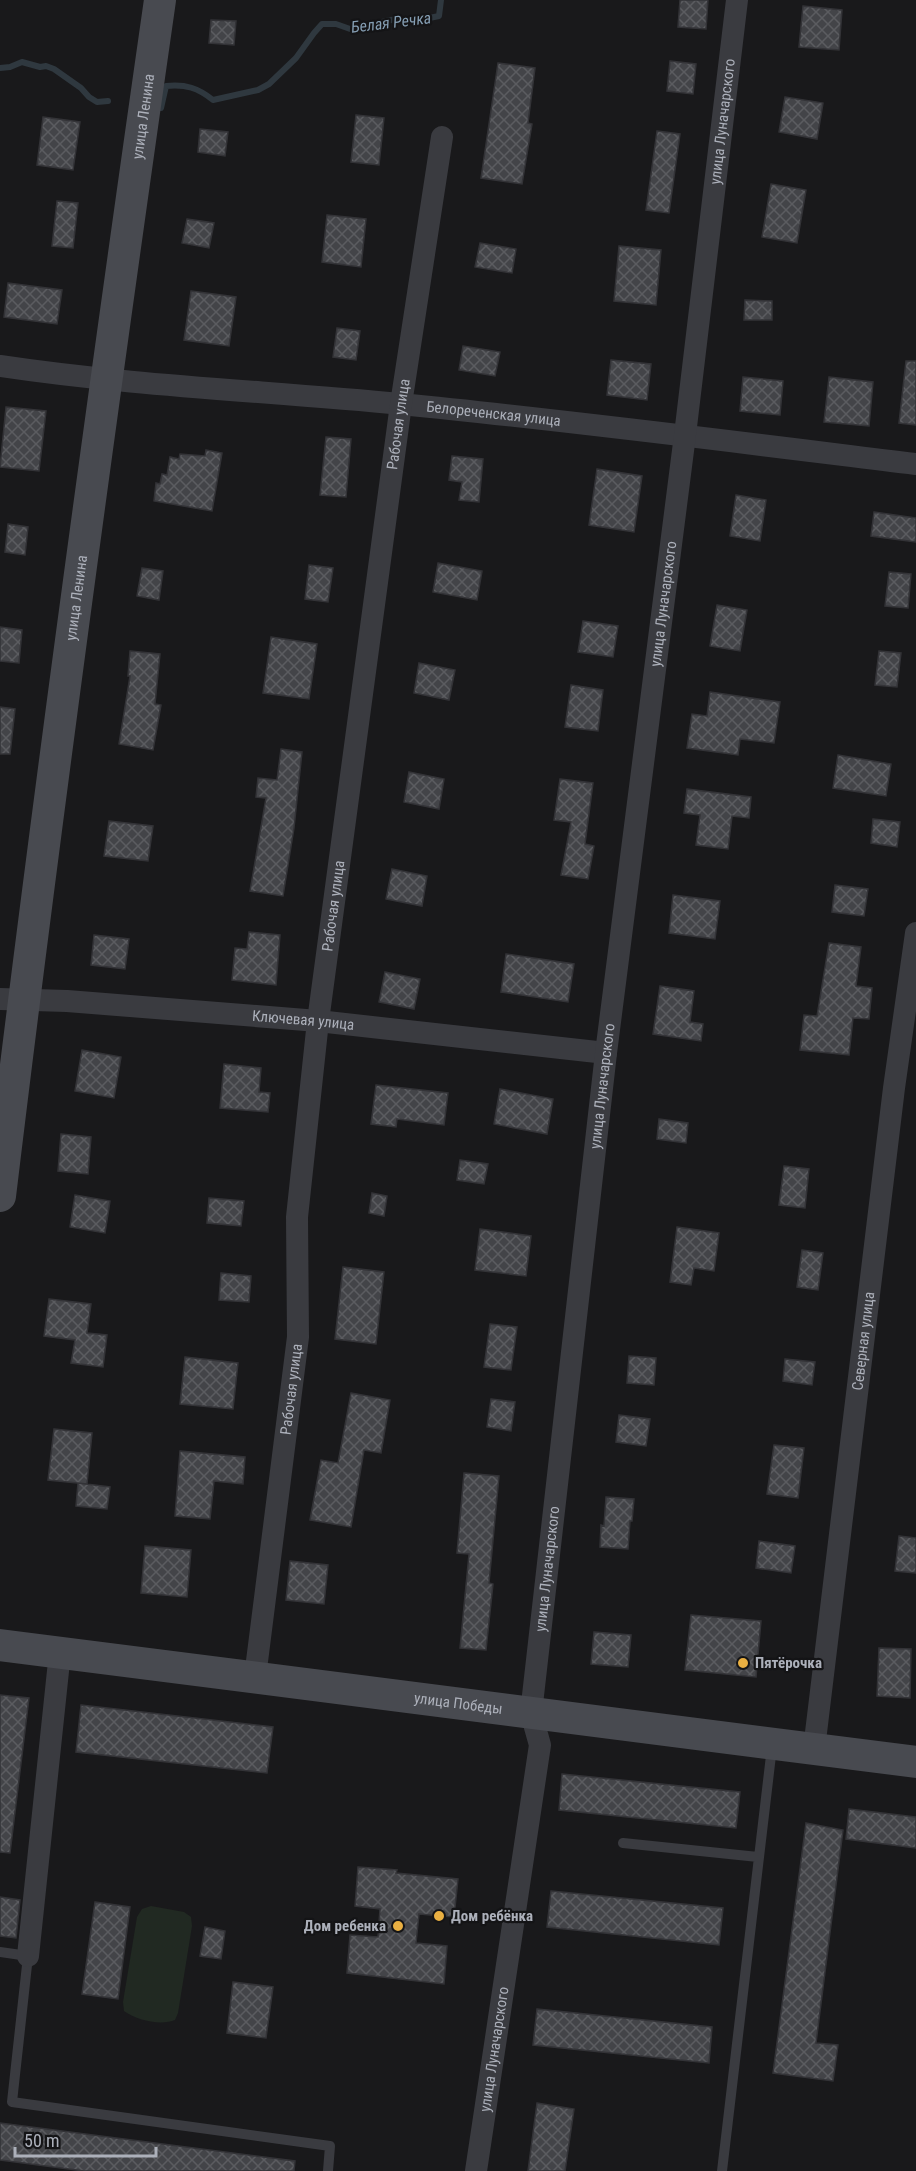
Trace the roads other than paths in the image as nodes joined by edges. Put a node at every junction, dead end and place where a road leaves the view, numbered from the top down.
1 (160, 0) edge
2 (737, 0) edge
3 (442, 137) dead end
4 (0, 366) edge
5 (106, 381) junction
6 (401, 404) junction
7 (685, 435) junction
8 (916, 464) edge
9 (916, 933) edge
10 (12, 999) edge
11 (318, 1021) junction
12 (606, 1053) junction
13 (905, 1089) edge
14 (0, 1196) edge
15 (0, 1645) edge
16 (60, 1652) junction
17 (255, 1677) junction
18 (531, 1713) junction
19 (773, 1743) junction
20 (814, 1749) junction
21 (916, 1762) edge
22 (623, 1843) dead end
23 (758, 1857) junction
24 (0, 1952) edge
25 (28, 1956) junction
26 (328, 2171) edge
27 (476, 2171) edge
28 (722, 2171) edge

1 - 5 main road, улица Ленина
2 - 7 street, улица Луначарского
3 - 6 street, Рабочая улица
4 - 5 street, Белореченская улица
5 - 6 street, Белореченская улица
5 - 10 main road, улица Ленина
6 - 7 street, Белореченская улица
6 - 11 street, Рабочая улица
7 - 8 street, Белореченская улица
7 - 12 street, улица Луначарского
9 - 13 street, Северная улица
10 - 11 street, Ключевая улица
10 - 14 main road, улица Ленина
11 - 12 street, Ключевая улица
11 - 17 street, Рабочая улица
12 - 18 street, улица Луначарского
13 - 20 street, Северная улица
15 - 16 main road, улица Победы
16 - 17 main road, улица Победы
16 - 25 street
17 - 18 main road, улица Победы
18 - 19 main road, улица Победы
18 - 27 street, улица Луначарского
19 - 20 main road, улица Победы
19 - 23 lane
20 - 21 main road, улица Победы
22 - 23 lane
23 - 28 lane
24 - 25 lane
25 - 26 lane

